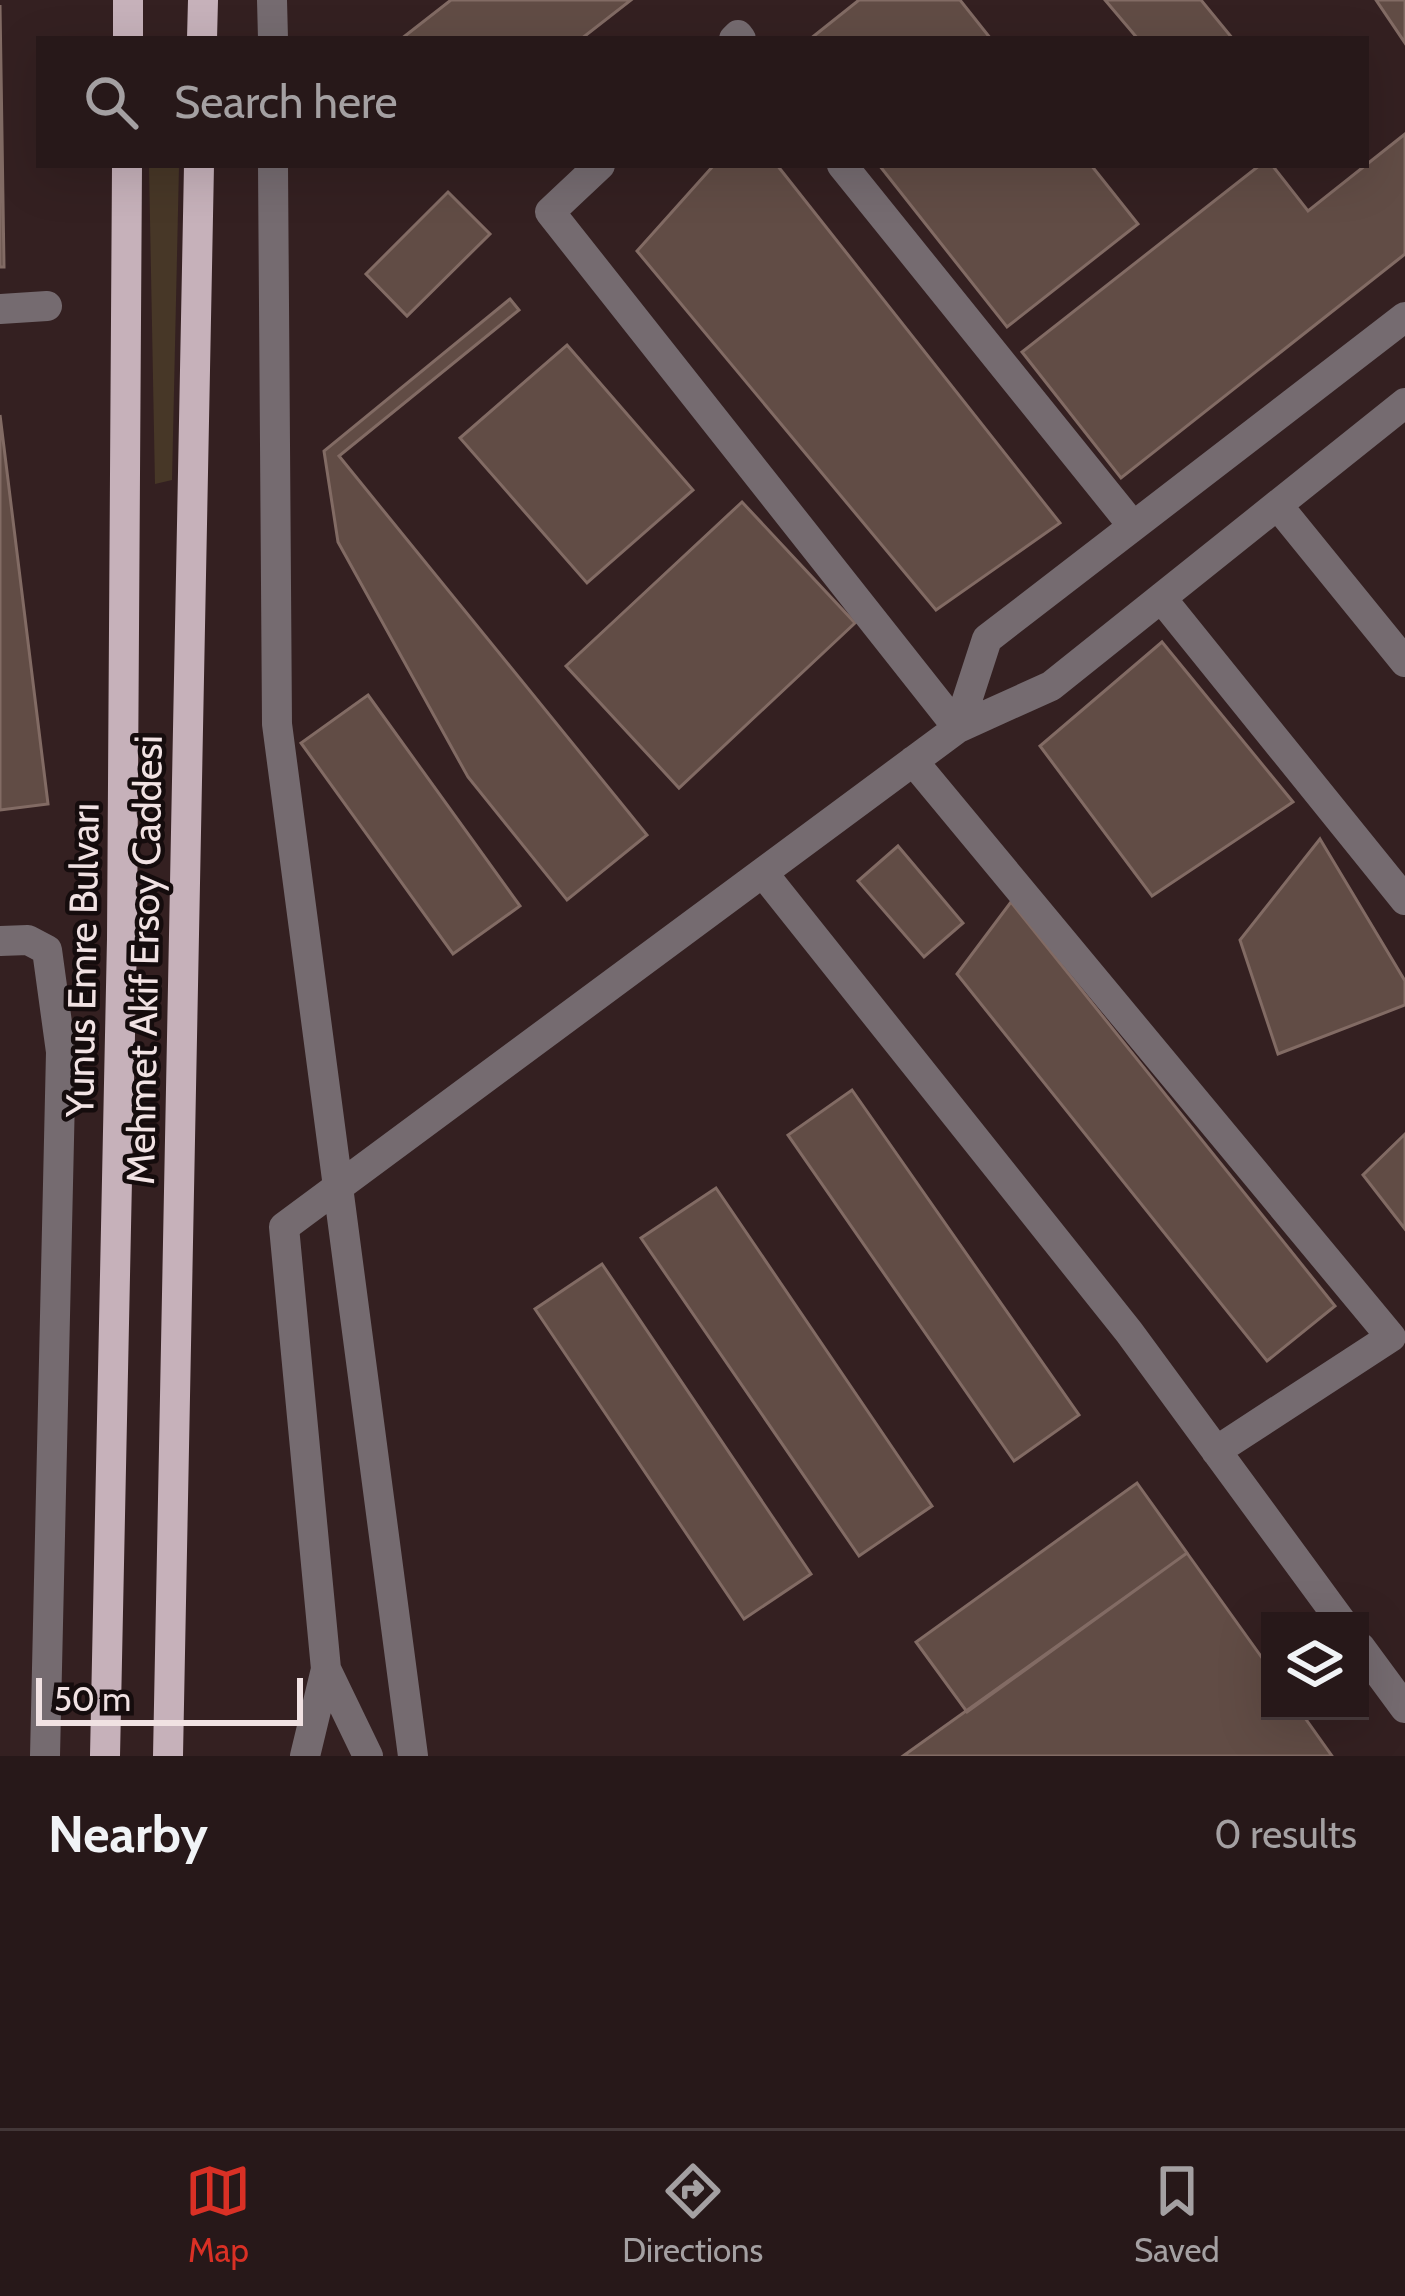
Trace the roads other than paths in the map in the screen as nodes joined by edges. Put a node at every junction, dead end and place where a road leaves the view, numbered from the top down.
1 (128, 0) edge
2 (203, 0) edge
3 (272, 0) edge
4 (128, 36) edge
5 (202, 36) edge
6 (273, 36) edge
7 (127, 168) edge
8 (200, 168) edge
9 (273, 168) edge
10 (598, 168) edge
11 (844, 168) edge
12 (47, 306) dead end
13 (0, 310) edge
14 (1405, 317) edge
15 (1405, 403) edge
16 (1280, 507) junction
17 (1133, 526) junction
18 (1162, 599) junction
19 (1405, 662) edge
20 (958, 728) junction
21 (913, 761) junction
22 (763, 872) junction
23 (1405, 900) edge
24 (0, 941) edge
25 (338, 1187) junction
26 (1216, 1451) junction
27 (1334, 1612) edge
28 (1369, 1659) edge
29 (326, 1670) junction
30 (1405, 1708) edge
31 (45, 1756) edge
32 (105, 1756) edge
33 (168, 1756) edge
34 (305, 1756) edge
35 (368, 1756) edge
36 (412, 1756) edge

1 - 4 main road
2 - 5 main road
3 - 6 lane
7 - 32 main road, Yunus Emre Bulvarı
8 - 33 main road, Mehmet Akif Ersoy Caddesi
9 - 25 lane
10 - 20 lane
11 - 17 lane
12 - 13 lane
14 - 17 lane
15 - 16 lane
16 - 18 lane
16 - 19 lane
17 - 20 lane
18 - 20 lane
18 - 23 lane
20 - 21 lane
21 - 22 lane
21 - 26 lane
22 - 25 lane
22 - 26 lane
24 - 31 lane
25 - 29 lane
25 - 36 lane
26 - 27 lane
28 - 30 lane
29 - 34 lane
29 - 35 lane

